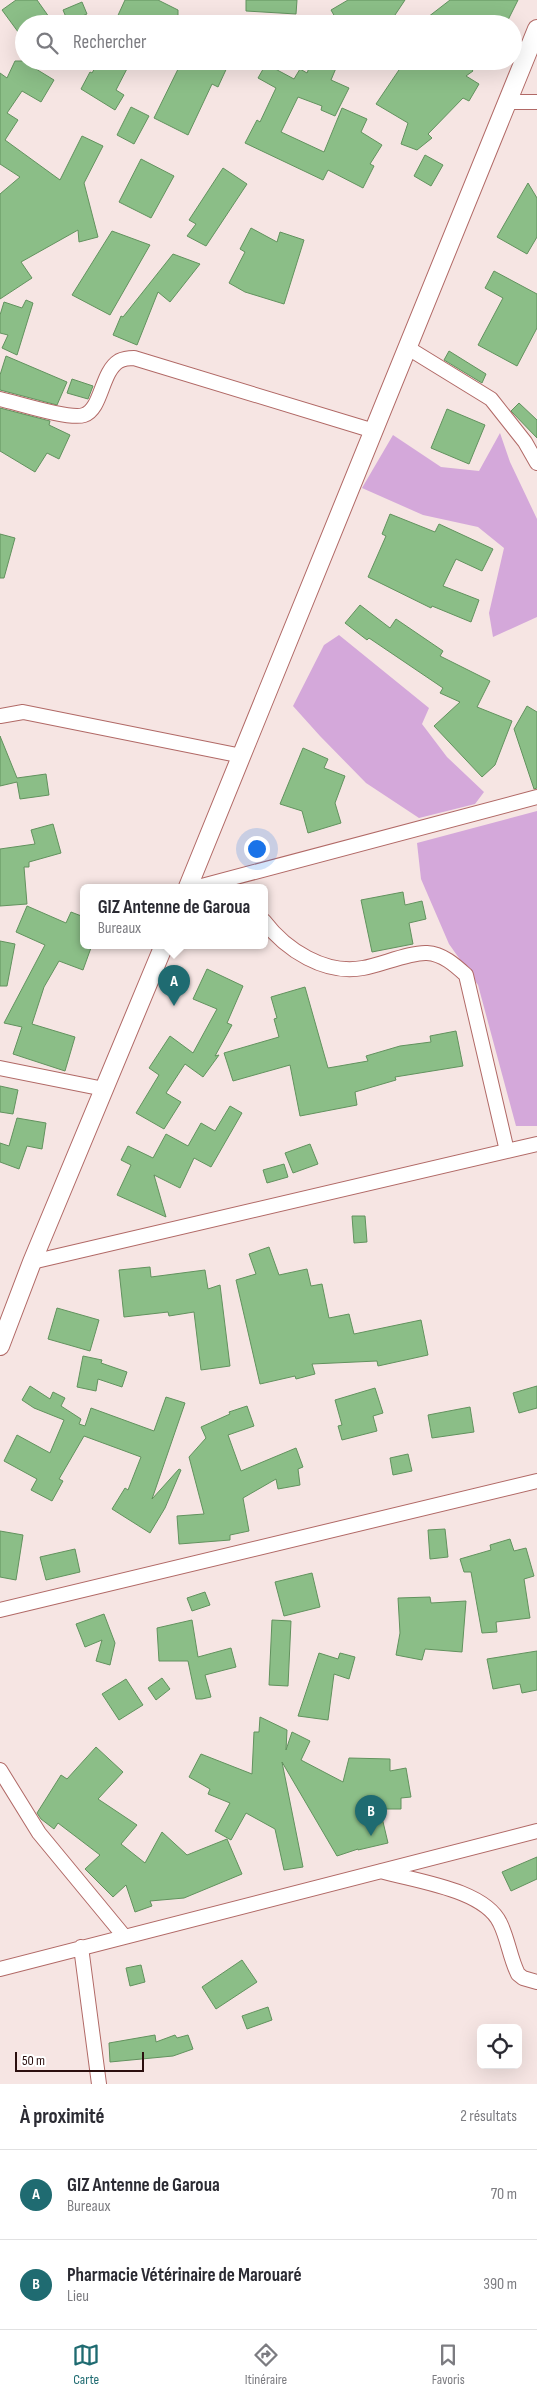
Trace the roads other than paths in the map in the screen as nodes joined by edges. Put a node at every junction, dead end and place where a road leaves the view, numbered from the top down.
1 (537, 29) edge
2 (522, 67) edge
3 (521, 70) edge
4 (508, 102) junction
5 (537, 102) edge
6 (408, 348) junction
7 (0, 399) edge
8 (374, 431) junction
9 (537, 463) edge
10 (0, 716) edge
11 (242, 756) junction
12 (537, 797) edge
13 (235, 883) edge
14 (189, 884) edge
15 (268, 926) edge
16 (162, 949) edge
17 (0, 1068) edge
18 (104, 1089) junction
19 (537, 1144) edge
20 (506, 1151) junction
21 (32, 1262) junction
22 (0, 1346) edge
23 (537, 1481) edge
24 (0, 1610) edge
25 (0, 1770) edge
26 (537, 1831) edge
27 (380, 1871) junction
28 (124, 1936) junction
29 (80, 1947) junction
30 (0, 1969) edge
31 (537, 1982) edge
32 (99, 2084) edge

1 - 2 street
3 - 4 street
4 - 5 street
4 - 6 street
6 - 8 street
6 - 9 street
7 - 8 street
8 - 11 street
10 - 11 street
11 - 14 street
12 - 13 street
15 - 20 street
16 - 18 street
17 - 18 street
18 - 21 street
19 - 20 street
20 - 21 street
21 - 22 street
23 - 24 street
25 - 28 street
26 - 27 street
27 - 28 street
27 - 31 street
28 - 29 street
29 - 30 street
29 - 32 street

